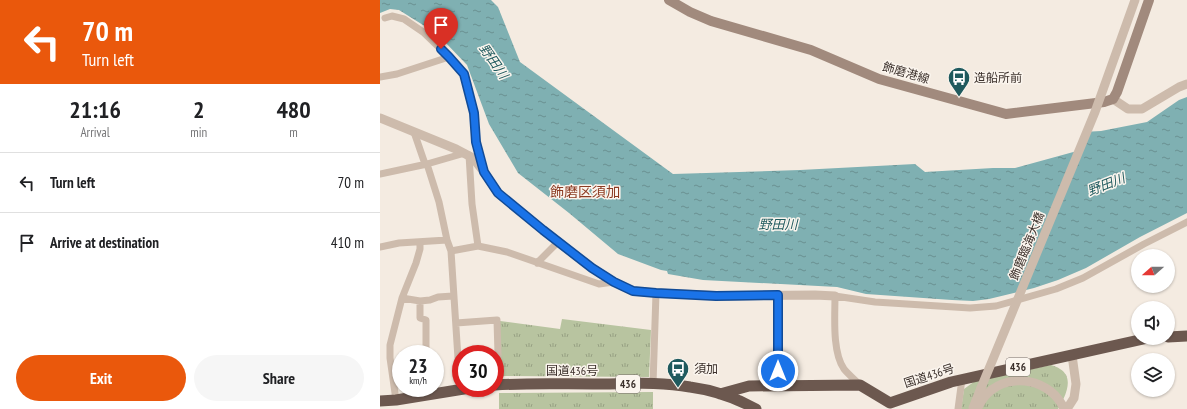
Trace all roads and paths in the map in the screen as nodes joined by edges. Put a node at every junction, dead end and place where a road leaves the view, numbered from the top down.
1 (669, 0) edge
2 (1135, 0) edge
3 (1149, 0) edge
4 (385, 18) dead end
5 (449, 57) junction
6 (380, 77) edge
7 (1187, 84) edge
8 (1113, 99) junction
9 (384, 119) edge
10 (380, 125) edge
11 (414, 132) junction
12 (467, 154) junction
13 (426, 164) junction
14 (484, 172) junction
15 (380, 174) edge
16 (1187, 222) edge
17 (447, 240) junction
18 (420, 242) junction
19 (558, 242) junction
20 (478, 246) junction
21 (380, 247) edge
22 (451, 251) junction
23 (537, 263) junction
24 (614, 282) junction
25 (656, 293) junction
26 (778, 295) junction
27 (453, 296) junction
28 (835, 296) junction
29 (402, 298) junction
30 (420, 300) junction
31 (456, 323) junction
32 (1187, 336) edge
33 (1175, 337) edge
34 (1131, 342) edge
35 (426, 345) edge
36 (459, 345) edge
37 (498, 345) edge
38 (1072, 355) junction
39 (962, 379) junction
40 (653, 384) junction
41 (504, 385) edge
42 (860, 385) junction
43 (778, 386) junction
44 (720, 394) junction
45 (407, 397) edge
46 (396, 400) junction
47 (380, 401) edge
48 (756, 409) edge
49 (958, 409) edge
50 (972, 409) edge
51 (977, 409) edge
52 (1066, 409) edge

1 - 8 main road, 飾磨港線
2 - 50 street, 飾磨臨海大橋, bridge
3 - 8 main road
4 - 5 street
5 - 6 street
5 - 14 street
7 - 8 street
9 - 10 street
9 - 11 street
11 - 12 street
11 - 13 street
12 - 13 street
12 - 14 street
12 - 20 street
13 - 15 street
13 - 17 street
14 - 19 street
16 - 28 street
17 - 18 street
17 - 22 street
18 - 21 street
18 - 29 street
19 - 23 street
19 - 24 street
20 - 22 street
20 - 23 street
22 - 27 street
23 - 24 street
24 - 25 street
25 - 26 street
25 - 40 street
26 - 28 street
26 - 43 street
27 - 30 street
27 - 31 street
28 - 42 street
29 - 30 street
29 - 46 street
30 - 35 street
31 - 36 street
31 - 37 street
32 - 33 highway
34 - 38 highway, 国道436号 / 436
38 - 39 highway, 国道436号 / 436
38 - 52 street
39 - 42 highway, 国道436号 / 436
39 - 49 street
40 - 41 highway, 国道436号 / 436
40 - 44 highway, 国道436号 / 436
42 - 43 highway
43 - 44 highway
44 - 48 highway, 国道436号 / 436
45 - 46 highway
46 - 47 highway
51 - 52 street

